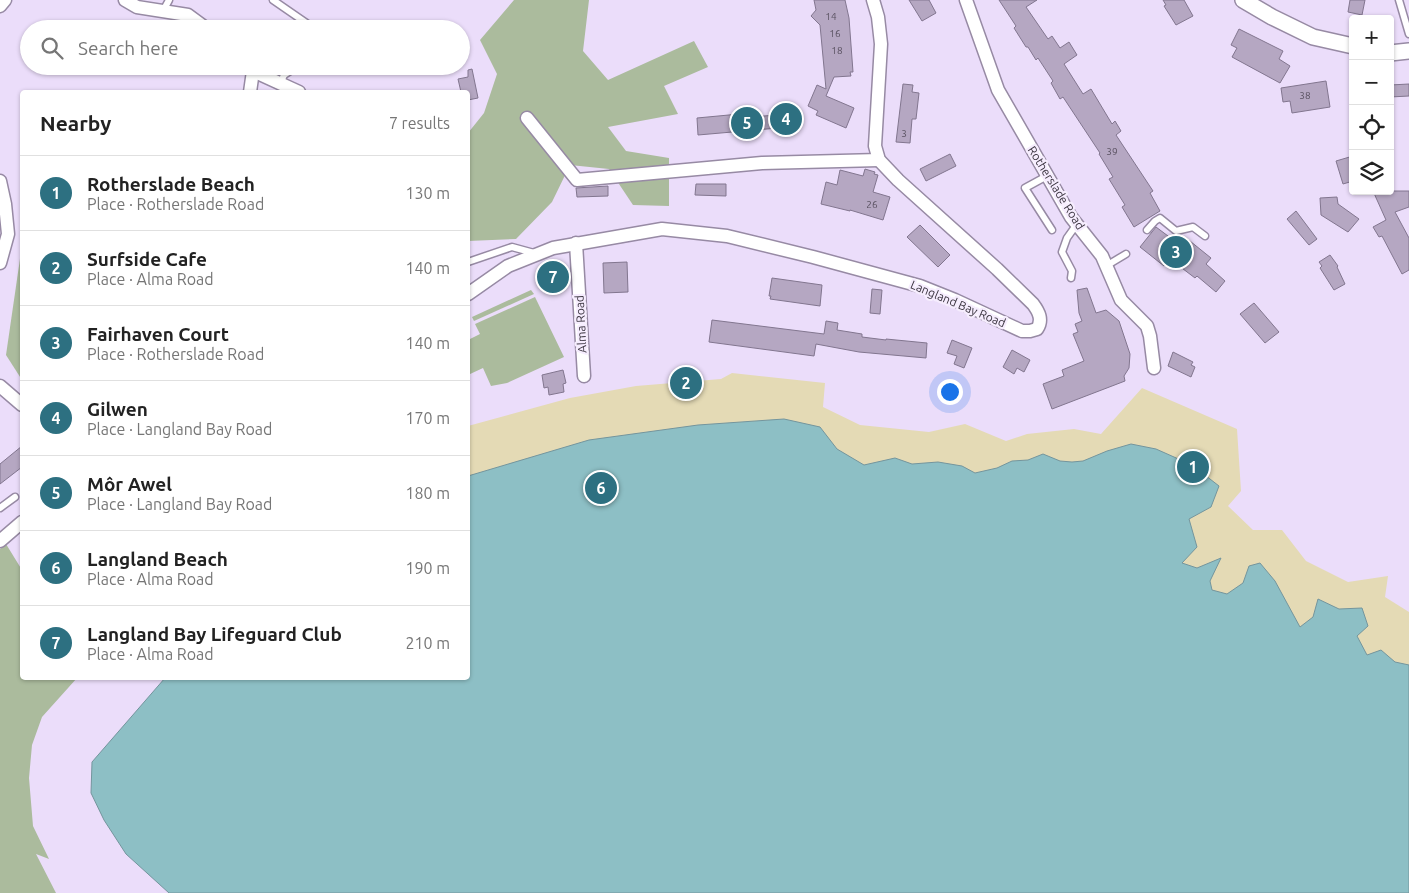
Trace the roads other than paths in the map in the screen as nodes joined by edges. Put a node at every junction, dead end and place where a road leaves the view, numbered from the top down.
1 (5, 0) edge
2 (125, 0) edge
3 (273, 0) edge
4 (873, 0) edge
5 (966, 0) edge
6 (1243, 0) edge
7 (1399, 0) edge
8 (0, 6) edge
9 (166, 6) edge
10 (195, 20) edge
11 (302, 20) edge
12 (1409, 34) edge
13 (1349, 45) edge
14 (1409, 51) edge
15 (1394, 53) edge
16 (251, 75) edge
17 (263, 75) edge
18 (284, 75) edge
19 (280, 84) junction
20 (250, 90) edge
21 (294, 90) edge
22 (527, 118) dead end
23 (879, 160) junction
24 (1047, 176) junction
25 (0, 180) edge
26 (1077, 224) junction
27 (1052, 230) dead end
28 (1147, 230) dead end
29 (1205, 236) dead end
30 (576, 243) junction
31 (538, 254) junction
32 (1126, 254) dead end
33 (470, 261) edge
34 (0, 263) edge
35 (1106, 266) junction
36 (1071, 278) dead end
37 (470, 293) edge
38 (1154, 368) dead end
39 (584, 376) dead end
40 (0, 386) edge
41 (20, 403) edge
42 (15, 497) dead end
43 (0, 508) edge
44 (20, 524) edge
45 (0, 541) edge

1 - 8 street
2 - 9 street
3 - 11 lane
4 - 23 street
5 - 24 street, Rotherslade Road
6 - 13 street
7 - 12 lane
9 - 10 street
14 - 15 street
16 - 20 street
17 - 19 street
18 - 19 lane
19 - 21 street
22 - 23 street
23 - 30 street, Langland Bay Road
24 - 26 street, Rotherslade Road
24 - 27 lane
25 - 34 street
26 - 35 street, Rotherslade Road
26 - 36 lane
28 - 29 lane
30 - 31 street, Langland Bay Road
30 - 39 street, Alma Road
31 - 33 lane
31 - 37 street, Langland Bay Road
32 - 35 lane
35 - 38 street, Rotherslade Road
40 - 41 street
42 - 43 lane
44 - 45 street

